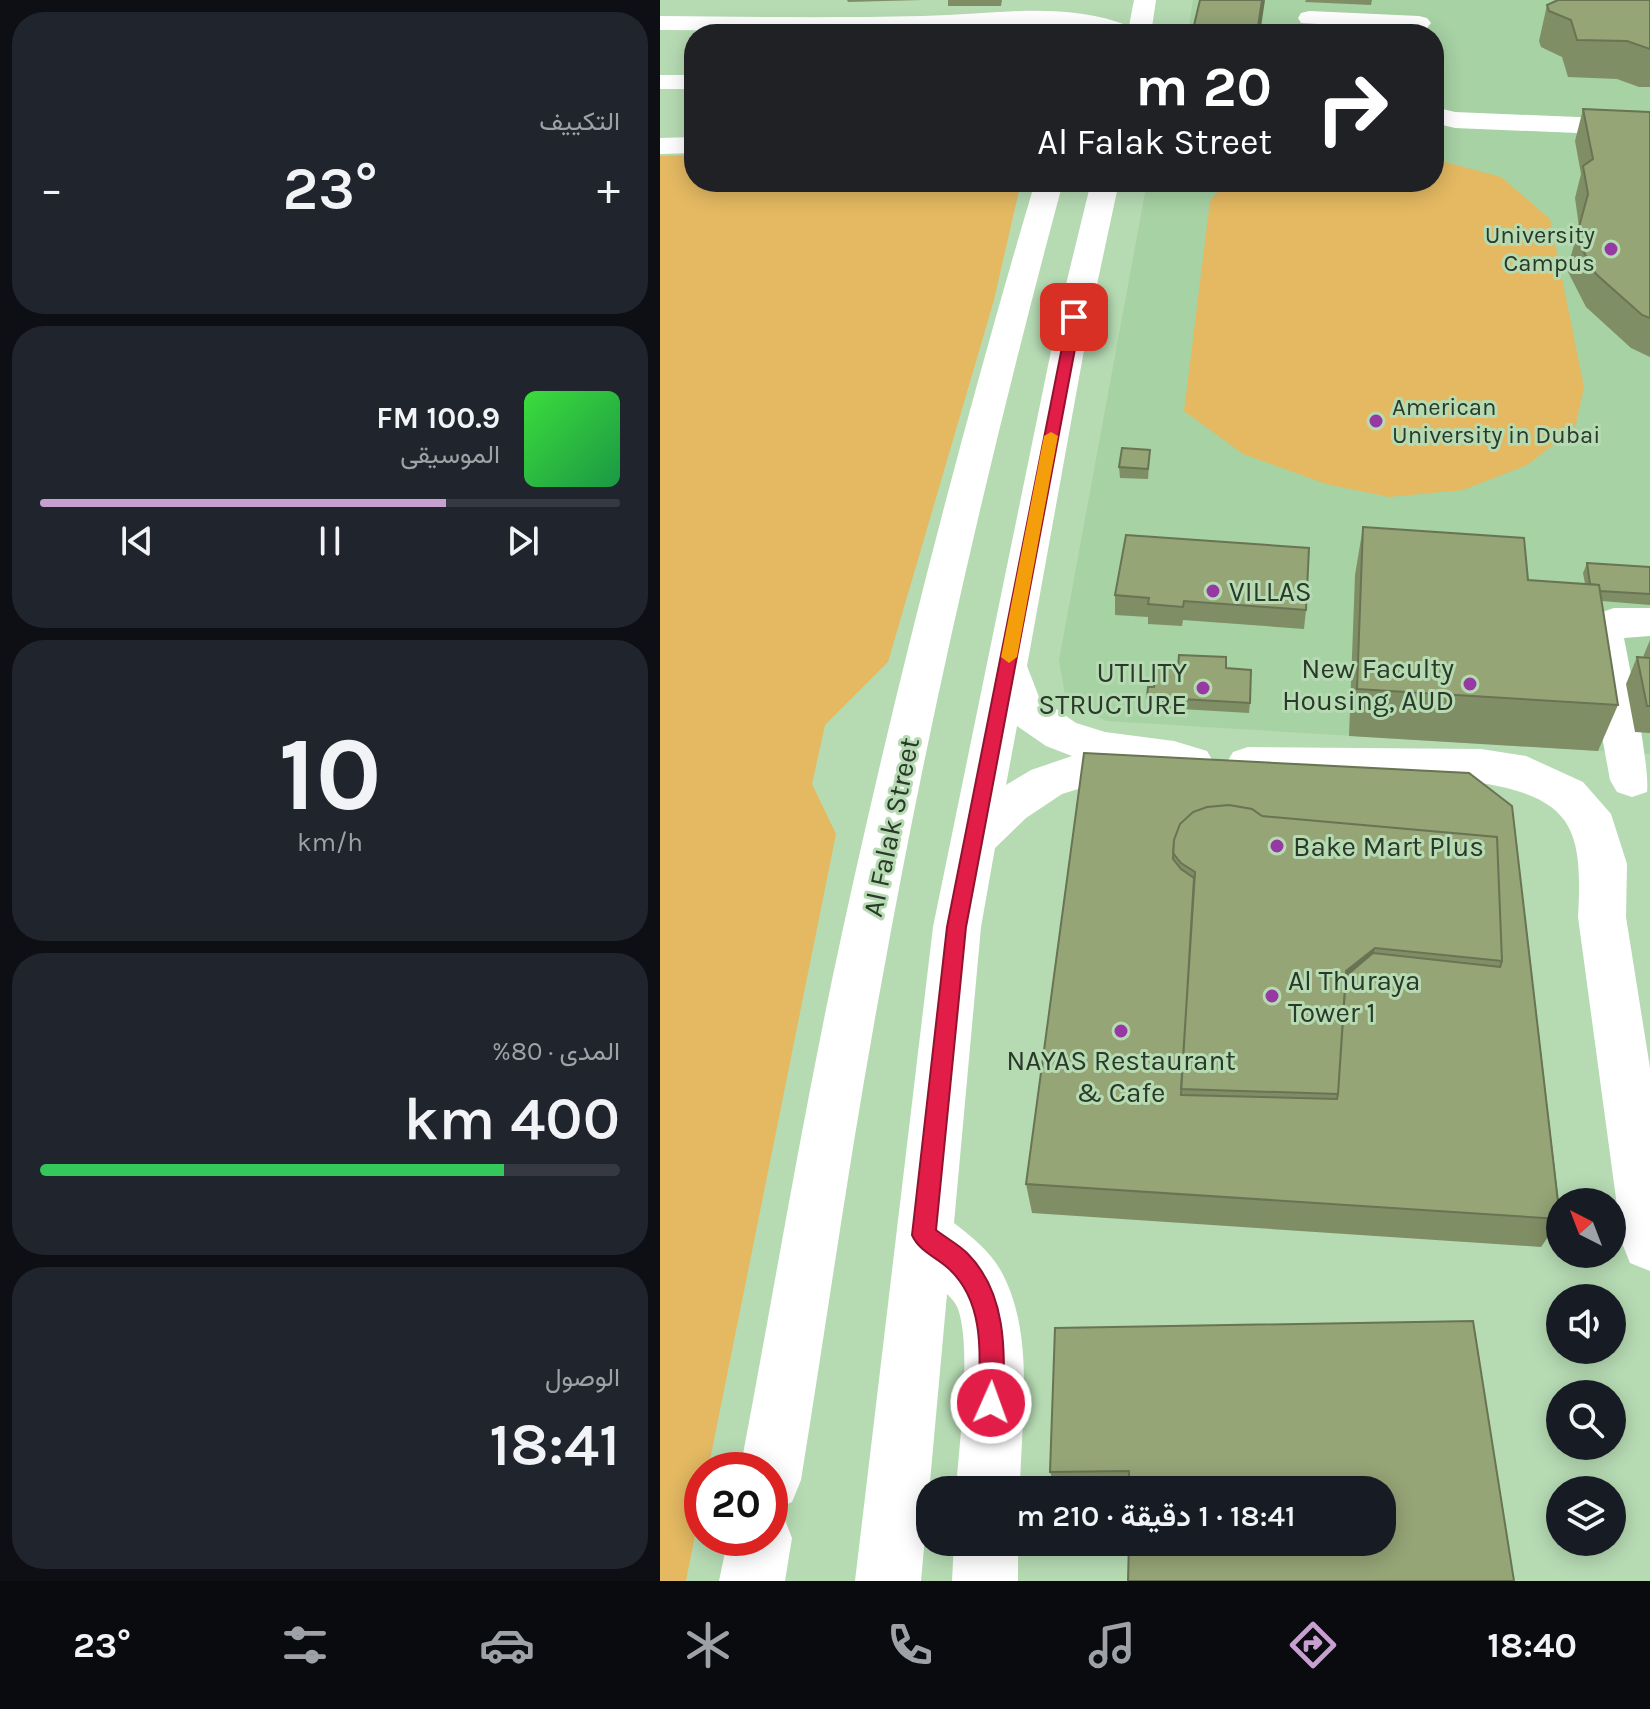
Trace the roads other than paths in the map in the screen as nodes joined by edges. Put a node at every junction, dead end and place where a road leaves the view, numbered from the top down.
1 (1064, 0) edge
2 (761, 1) edge
3 (788, 2) edge
4 (1309, 18) dead end
5 (1419, 19) edge
6 (982, 21) junction
7 (660, 23) edge
8 (820, 23) junction
9 (753, 24) junction
10 (1115, 24) edge
11 (660, 41) edge
12 (684, 41) edge
13 (660, 82) edge
14 (684, 82) edge
15 (1444, 117) edge
16 (1650, 128) edge
17 (684, 145) edge
18 (660, 146) edge
19 (1038, 192) edge
20 (1103, 192) edge
21 (1650, 622) edge
22 (1007, 666) junction
23 (1192, 763) junction
24 (1404, 767) junction
25 (1526, 773) junction
26 (1641, 780) edge
27 (974, 840) junction
28 (1602, 917) junction
29 (924, 1235) junction
30 (1650, 1243) edge
31 (775, 1452) edge
32 (988, 1476) edge
33 (757, 1556) edge
34 (986, 1556) edge
35 (752, 1581) edge
36 (888, 1581) edge
37 (985, 1581) edge

1 - 6 street
2 - 3 street
3 - 8 street
3 - 9 street
4 - 5 street
6 - 8 street
6 - 10 street
7 - 9 street
8 - 9 street
11 - 12 street
13 - 14 street
15 - 16 street
17 - 18 street
19 - 31 street, Al Falak Street
20 - 22 street
21 - 26 street
22 - 23 street
22 - 27 street
23 - 24 street
23 - 27 street
24 - 25 street
24 - 28 street
25 - 26 street
25 - 28 street
27 - 29 street
28 - 30 street
29 - 32 street
29 - 36 street
33 - 35 street
34 - 37 street

